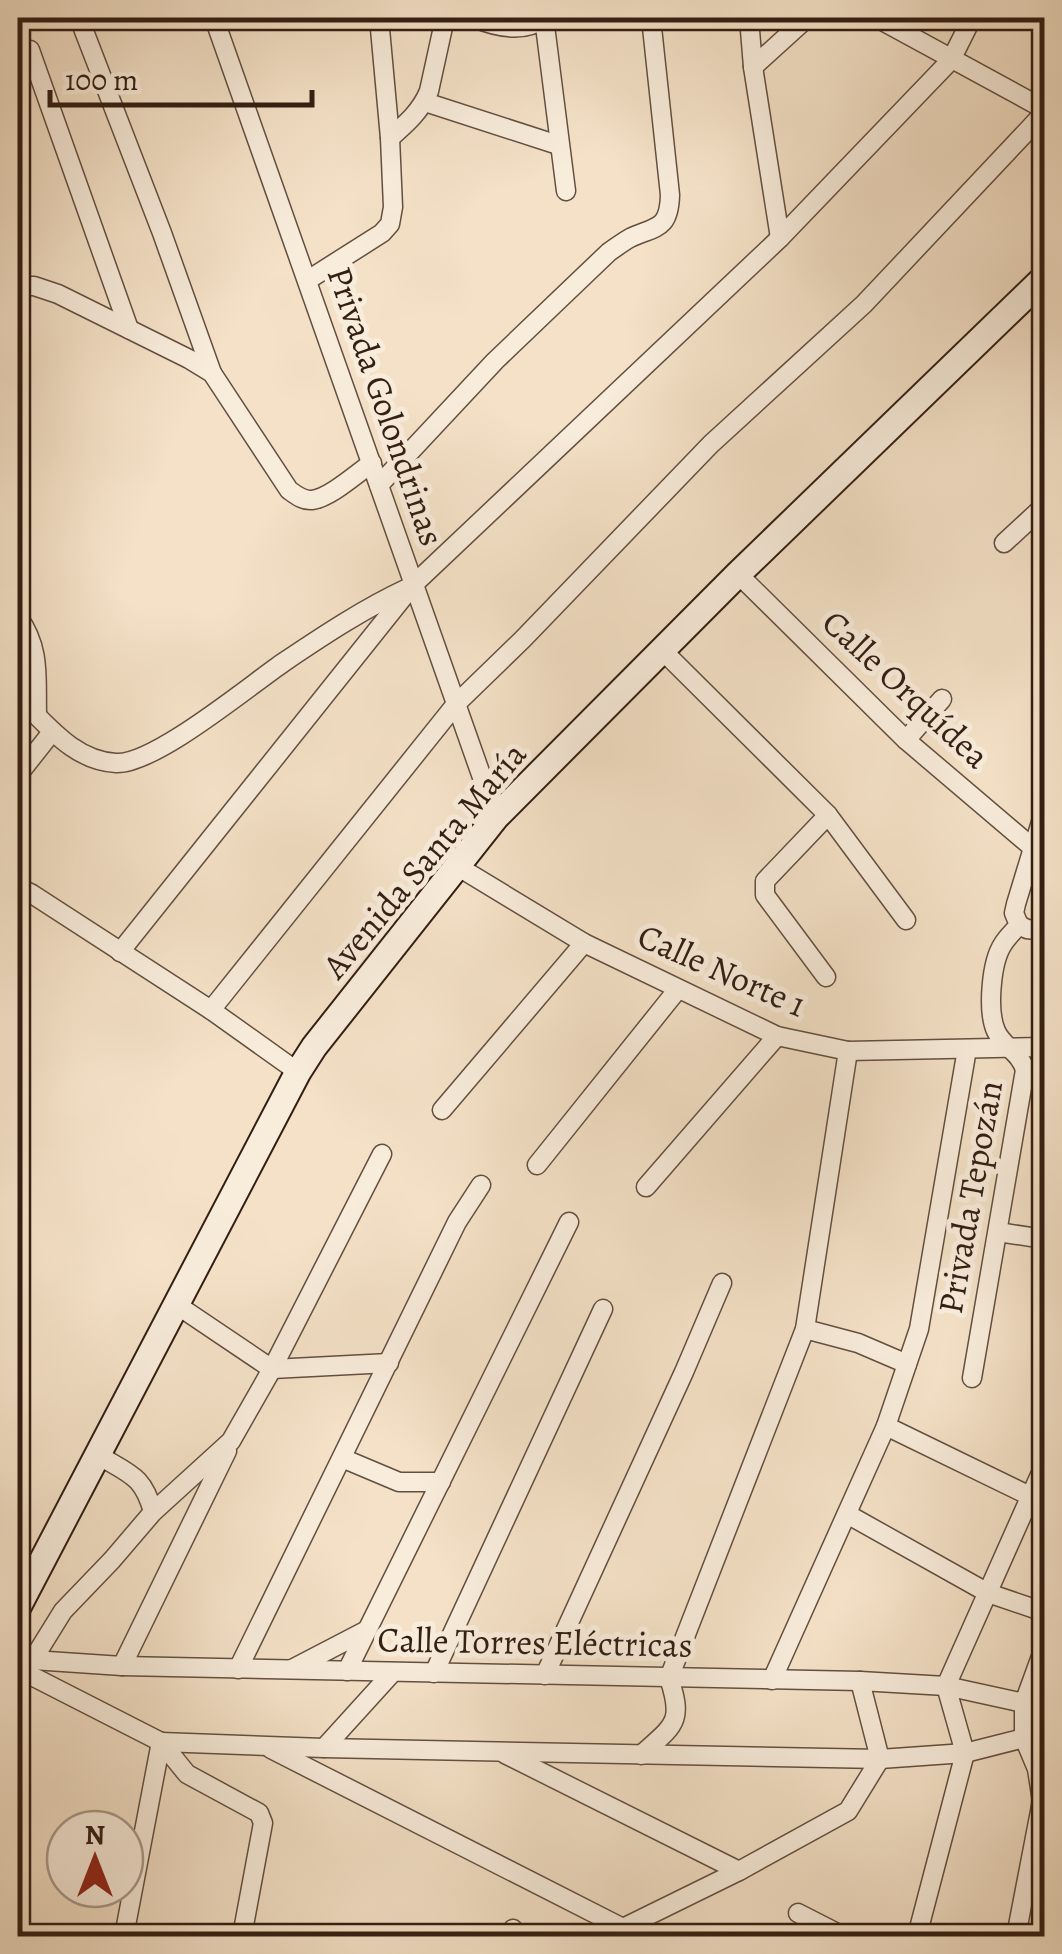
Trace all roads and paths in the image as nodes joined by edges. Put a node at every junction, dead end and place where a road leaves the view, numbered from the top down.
1 (79, 18) edge
2 (214, 18) edge
3 (379, 18) edge
4 (446, 18) edge
5 (474, 18) edge
6 (651, 18) edge
7 (749, 18) edge
8 (808, 18) edge
9 (877, 18) edge
10 (972, 18) edge
11 (30, 50) dead end
12 (952, 60) junction
13 (753, 67) junction
14 (424, 102) junction
15 (1044, 111) edge
16 (390, 138) junction
17 (558, 145) junction
18 (566, 192) dead end
19 (780, 238) junction
20 (18, 270) edge
21 (1044, 278) edge
22 (308, 280) junction
23 (26, 286) edge
24 (129, 330) junction
25 (212, 373) junction
26 (372, 463) junction
27 (380, 485) junction
28 (1044, 506) edge
29 (1004, 543) dead end
30 (738, 574) junction
31 (413, 585) junction
32 (18, 617) edge
33 (662, 650) junction
34 (18, 697) edge
35 (942, 699) dead end
36 (456, 704) junction
37 (37, 714) junction
38 (52, 732) junction
39 (906, 740) junction
40 (18, 775) edge
41 (1044, 812) edge
42 (828, 815) junction
43 (496, 817) junction
44 (1033, 848) junction
45 (457, 866) junction
46 (18, 890) edge
47 (906, 920) dead end
48 (1019, 925) junction
49 (1044, 931) edge
50 (584, 944) junction
51 (120, 952) junction
52 (826, 978) dead end
53 (678, 989) junction
54 (211, 1010) junction
55 (777, 1036) junction
56 (1044, 1047) edge
57 (1012, 1048) junction
58 (966, 1049) junction
59 (848, 1051) junction
60 (298, 1072) junction
61 (442, 1110) dead end
62 (382, 1154) dead end
63 (537, 1166) dead end
64 (481, 1186) dead end
65 (646, 1186) dead end
66 (569, 1222) dead end
67 (998, 1232) junction
68 (1044, 1239) edge
69 (722, 1283) dead end
70 (177, 1306) junction
71 (603, 1309) dead end
72 (805, 1329) junction
73 (388, 1363) junction
74 (907, 1364) junction
75 (272, 1370) junction
76 (972, 1378) dead end
77 (886, 1426) junction
78 (231, 1441) junction
79 (98, 1455) junction
80 (342, 1458) junction
81 (1044, 1466) edge
82 (441, 1482) junction
83 (1032, 1497) junction
84 (153, 1512) junction
85 (846, 1514) junction
86 (988, 1594) junction
87 (18, 1607) edge
88 (1044, 1612) edge
89 (367, 1630) junction
90 (1044, 1648) edge
91 (22, 1663) edge
92 (122, 1666) junction
93 (238, 1669) junction
94 (291, 1670) junction
95 (347, 1671) junction
96 (393, 1672) junction
97 (434, 1673) junction
98 (544, 1675) junction
99 (669, 1678) junction
100 (772, 1680) junction
101 (860, 1682) junction
102 (946, 1686) junction
103 (1024, 1703) junction
104 (1044, 1716) edge
105 (1044, 1733) edge
106 (1024, 1738) junction
107 (160, 1742) junction
108 (266, 1746) junction
109 (324, 1748) junction
110 (500, 1752) junction
111 (965, 1753) junction
112 (641, 1755) junction
113 (880, 1759) junction
114 (739, 1870) junction
115 (798, 1913) dead end
116 (623, 1932) edge
117 (124, 1936) edge
118 (242, 1936) edge
119 (843, 1936) edge
120 (917, 1936) edge
121 (1016, 1936) edge

1 - 25 street
2 - 22 street, Privada Golondrinas
3 - 16 street
4 - 14 street
5 - 17 street
6 - 27 street
7 - 13 street
8 - 13 street
9 - 12 street
10 - 12 street
11 - 24 street
12 - 15 street
12 - 19 street
13 - 19 street
14 - 16 street
14 - 17 street
15 - 36 street
16 - 22 street
17 - 18 street
19 - 31 street
20 - 23 street
21 - 30 main road, Avenida Santa María
22 - 26 street, Privada Golondrinas
23 - 24 street
24 - 25 street
25 - 26 street
26 - 27 street, Privada Golondrinas
27 - 31 street, Privada Golondrinas
28 - 29 street
30 - 33 main road, Avenida Santa María
30 - 39 street, Calle Orquídea
31 - 36 street, Privada Golondrinas
31 - 38 street
31 - 51 street
32 - 37 street
33 - 42 street
33 - 43 main road, Avenida Santa María
34 - 37 street
35 - 39 street
36 - 43 street, Privada Golondrinas
36 - 54 street
37 - 38 street
38 - 40 street
39 - 44 street, Calle Orquídea
41 - 44 street, Privada Tepozán
42 - 47 street
42 - 52 street
43 - 45 main road, Avenida Santa María
44 - 48 street, Privada Tepozán
45 - 50 street, Calle Norte 1
45 - 60 main road, Avenida Santa María
46 - 51 street
48 - 49 street
48 - 57 street, Privada Tepozán
50 - 53 street, Calle Norte 1
50 - 61 street
51 - 54 street
53 - 55 street, Calle Norte 1
53 - 63 street
54 - 60 street
55 - 59 street, Calle Norte 1
55 - 65 street
56 - 57 street, Calle Norte 1
57 - 58 street, Calle Norte 1
57 - 67 street, Privada Tepozán
58 - 59 street, Calle Norte 1
58 - 74 street
59 - 72 street
60 - 70 main road, Avenida Santa María
62 - 75 street
64 - 73 street
66 - 82 street
67 - 68 street
67 - 76 street, Privada Tepozán
69 - 98 street
70 - 75 street
70 - 79 main road, Avenida Santa María
71 - 97 street
72 - 74 street
72 - 99 street
73 - 75 street
73 - 80 street
74 - 77 street
75 - 78 street
77 - 83 street
77 - 85 street
78 - 84 street
78 - 92 street
79 - 84 street
79 - 87 main road, Avenida Santa María
80 - 82 street
80 - 93 street
81 - 83 street
82 - 89 street
83 - 86 street
84 - 91 street
85 - 86 street
85 - 100 street
86 - 88 street
86 - 102 street
89 - 94 street
89 - 95 street
90 - 103 street
91 - 92 street, Calle Torres Eléctricas
91 - 107 street
92 - 93 street, Calle Torres Eléctricas
93 - 94 street, Calle Torres Eléctricas
94 - 95 street, Calle Torres Eléctricas
95 - 96 street, Calle Torres Eléctricas
96 - 97 street, Calle Torres Eléctricas
96 - 109 street
97 - 98 street, Calle Torres Eléctricas
98 - 99 street, Calle Torres Eléctricas
99 - 100 street, Calle Torres Eléctricas
99 - 112 street
100 - 101 street, Calle Torres Eléctricas
101 - 102 street, Calle Torres Eléctricas
101 - 113 street
102 - 103 street, Calle Torres Eléctricas
102 - 111 street
103 - 104 street, Calle Torres Eléctricas
103 - 106 street
105 - 106 street
106 - 111 street
106 - 121 street
107 - 108 street
107 - 117 street
107 - 118 street
108 - 109 street
108 - 116 street
109 - 110 street
110 - 112 street
110 - 114 street
111 - 113 street
111 - 120 street
112 - 113 street
113 - 114 street
114 - 116 street
115 - 119 street

